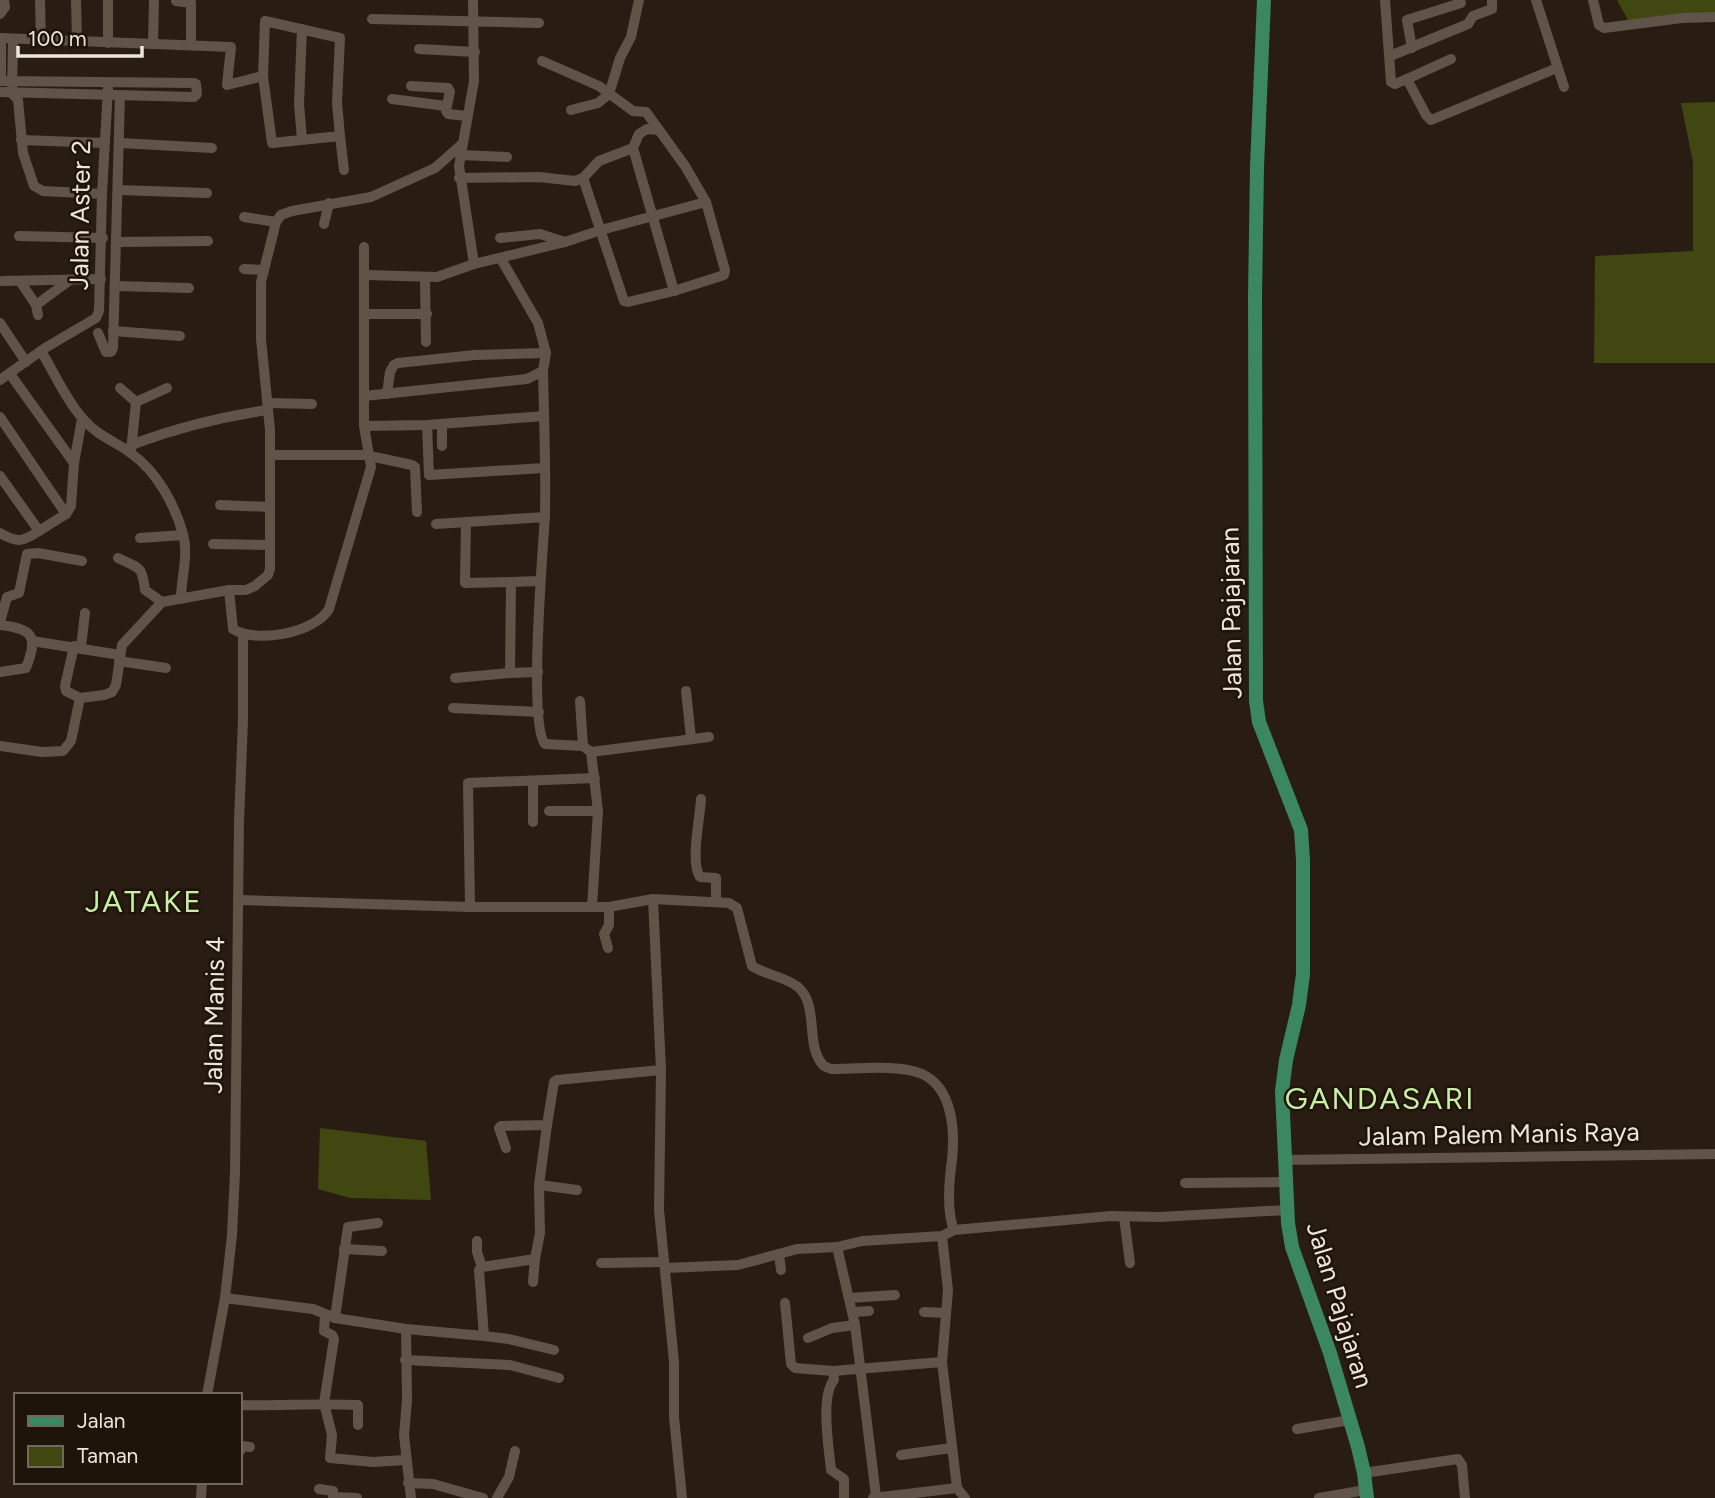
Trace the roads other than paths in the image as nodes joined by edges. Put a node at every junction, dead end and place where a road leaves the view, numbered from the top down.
1 (5, 0) edge
2 (40, 0) edge
3 (76, 0) edge
4 (108, 0) edge
5 (154, 0) edge
6 (472, 0) edge
7 (639, 0) edge
8 (1264, 0) edge
9 (1385, 0) edge
10 (1492, 0) edge
11 (1536, 0) edge
12 (1593, 0) edge
13 (176, 1) edge
14 (1461, 3) dead end
15 (0, 14) edge
16 (1715, 17) edge
17 (372, 19) dead end
18 (474, 21) junction
19 (539, 23) dead end
20 (302, 29) junction
21 (13, 39) junction
22 (41, 41) junction
23 (77, 41) junction
24 (108, 43) junction
25 (153, 44) junction
26 (191, 45) junction
27 (1412, 48) junction
28 (419, 49) dead end
29 (475, 52) junction
30 (1390, 56) junction
31 (1451, 59) dead end
32 (542, 61) dead end
33 (1557, 68) junction
34 (263, 76) junction
35 (1407, 79) junction
36 (0, 81) edge
37 (108, 82) junction
38 (411, 86) dead end
39 (1564, 87) dead end
40 (15, 90) edge
41 (609, 93) junction
42 (107, 95) junction
43 (120, 95) junction
44 (393, 99) dead end
45 (446, 106) junction
46 (571, 110) dead end
47 (467, 116) junction
48 (659, 130) junction
49 (340, 136) junction
50 (302, 139) junction
51 (21, 140) junction
52 (104, 143) junction
53 (120, 144) junction
54 (212, 148) dead end
55 (633, 148) junction
56 (460, 150) junction
57 (507, 158) dead end
58 (344, 170) dead end
59 (460, 178) junction
60 (583, 178) junction
61 (119, 191) junction
62 (207, 193) dead end
63 (102, 194) junction
64 (706, 202) junction
65 (328, 203) junction
66 (243, 217) dead end
67 (653, 218) junction
68 (276, 222) junction
69 (324, 224) dead end
70 (601, 230) junction
71 (19, 236) dead end
72 (103, 238) junction
73 (500, 238) dead end
74 (208, 241) dead end
75 (118, 242) junction
76 (565, 242) junction
77 (364, 247) dead end
78 (500, 259) junction
79 (474, 264) junction
80 (244, 269) dead end
81 (263, 270) junction
82 (366, 275) junction
83 (425, 278) junction
84 (102, 279) junction
85 (71, 280) junction
86 (2, 281) dead end
87 (20, 281) junction
88 (116, 286) junction
89 (189, 288) dead end
90 (674, 291) junction
91 (366, 314) junction
92 (427, 314) junction
93 (0, 323) edge
94 (113, 331) junction
95 (98, 333) dead end
96 (180, 336) dead end
97 (426, 342) dead end
98 (41, 351) junction
99 (546, 353) junction
100 (26, 362) junction
101 (543, 371) junction
102 (5, 377) edge
103 (120, 388) dead end
104 (167, 388) dead end
105 (387, 394) junction
106 (364, 396) junction
107 (136, 402) junction
108 (312, 404) dead end
109 (268, 407) junction
110 (544, 416) junction
111 (0, 417) edge
112 (82, 419) junction
113 (442, 424) junction
114 (427, 425) junction
115 (363, 426) junction
116 (442, 446) dead end
117 (131, 449) junction
118 (270, 454) junction
119 (363, 456) junction
120 (74, 463) junction
121 (544, 468) junction
122 (0, 475) edge
123 (220, 505) dead end
124 (270, 507) junction
125 (417, 512) dead end
126 (66, 514) junction
127 (545, 517) junction
128 (466, 522) junction
129 (436, 524) dead end
130 (37, 529) junction
131 (0, 533) edge
132 (183, 535) junction
133 (141, 538) dead end
134 (213, 544) dead end
135 (270, 545) junction
136 (118, 558) dead end
137 (82, 561) dead end
138 (539, 581) junction
139 (511, 582) junction
140 (229, 590) junction
141 (181, 599) junction
142 (162, 602) junction
143 (85, 613) dead end
144 (0, 624) edge
145 (243, 634) junction
146 (33, 641) junction
147 (78, 646) junction
148 (120, 658) junction
149 (166, 667) dead end
150 (538, 671) junction
151 (0, 672) edge
152 (510, 673) junction
153 (455, 678) dead end
154 (686, 691) dead end
155 (80, 698) junction
156 (580, 701) dead end
157 (453, 709) dead end
158 (539, 712) junction
159 (709, 737) dead end
160 (691, 738) junction
161 (0, 746) edge
162 (587, 749) junction
163 (595, 778) junction
164 (533, 780) junction
165 (701, 799) dead end
166 (549, 811) dead end
167 (598, 811) junction
168 (533, 822) dead end
169 (653, 898) junction
170 (238, 900) junction
171 (716, 901) junction
172 (470, 907) junction
173 (592, 907) junction
174 (609, 907) junction
175 (608, 948) dead end
176 (662, 1070) junction
177 (547, 1125) junction
178 (506, 1148) dead end
179 (1715, 1154) edge
180 (1284, 1160) junction
181 (1285, 1182) junction
182 (1185, 1183) dead end
183 (539, 1185) junction
184 (576, 1190) dead end
185 (1286, 1210) junction
186 (1124, 1217) junction
187 (378, 1223) dead end
188 (954, 1230) junction
189 (942, 1236) junction
190 (477, 1241) dead end
191 (837, 1247) junction
192 (344, 1249) junction
193 (382, 1251) dead end
194 (779, 1254) junction
195 (536, 1259) junction
196 (601, 1263) dead end
197 (1130, 1263) dead end
198 (665, 1265) junction
199 (482, 1267) junction
200 (781, 1270) dead end
201 (533, 1282) dead end
202 (895, 1295) dead end
203 (225, 1298) junction
204 (849, 1298) junction
205 (785, 1303) dead end
206 (869, 1311) dead end
207 (853, 1312) junction
208 (924, 1312) dead end
209 (946, 1313) junction
210 (330, 1316) junction
211 (855, 1325) junction
212 (406, 1329) junction
213 (484, 1336) junction
214 (808, 1338) dead end
215 (554, 1350) dead end
216 (405, 1360) junction
217 (942, 1362) junction
218 (862, 1370) junction
219 (833, 1371) junction
220 (559, 1378) dead end
221 (207, 1393) edge
222 (324, 1403) junction
223 (242, 1405) edge
224 (1350, 1420) junction
225 (358, 1425) dead end
226 (1297, 1429) dead end
227 (951, 1448) junction
228 (515, 1451) dead end
229 (901, 1455) dead end
230 (405, 1460) junction
231 (1364, 1473) junction
232 (408, 1483) junction
233 (957, 1488) junction
234 (319, 1489) dead end
235 (1366, 1494) edge
236 (333, 1497) edge
237 (874, 1497) edge
238 (357, 1498) edge
239 (411, 1498) edge
240 (483, 1498) edge
241 (497, 1498) edge
242 (682, 1498) edge
243 (844, 1498) edge
244 (965, 1498) edge
245 (1319, 1498) edge
246 (1465, 1498) edge

1 - 15 street
2 - 22 street
3 - 23 street
4 - 24 street
5 - 25 street
6 - 18 street
7 - 41 street
8 - 180 main road, Jalan Pajajaran
9 - 30 street
10 - 27 street
11 - 33 street
12 - 16 street
13 - 26 street
14 - 27 street
17 - 18 street
18 - 19 street
18 - 29 street
20 - 34 street
20 - 49 street
20 - 50 street
21 - 22 street
21 - 36 street
21 - 40 street
22 - 23 street
23 - 24 street
24 - 25 street
25 - 26 street
26 - 34 street
27 - 30 street
28 - 29 street
29 - 47 street
30 - 35 street
31 - 35 street
32 - 41 street
33 - 35 street
33 - 39 street
34 - 50 street
36 - 40 street
37 - 40 street
37 - 42 street, Jalan Aster 2
37 - 43 street
38 - 45 street
40 - 42 street
40 - 51 street
41 - 46 street
41 - 48 street
42 - 43 street
42 - 52 street, Jalan Aster 2
43 - 53 street
44 - 45 street
45 - 47 street
47 - 56 street
48 - 55 street
48 - 64 street
49 - 50 street
49 - 58 street
51 - 52 street
51 - 63 street
52 - 63 street, Jalan Aster 2
53 - 54 street
53 - 61 street
55 - 60 street
55 - 67 street
56 - 57 street
56 - 59 street
56 - 65 street
59 - 60 street
59 - 79 street
60 - 70 street
61 - 62 street
61 - 75 street
63 - 72 street, Jalan Aster 2
64 - 67 street
64 - 90 street
65 - 68 street
65 - 69 street
66 - 68 street
67 - 70 street
67 - 90 street
68 - 81 street
70 - 76 street
70 - 90 street
71 - 72 street
72 - 84 street, Jalan Aster 2
73 - 76 street
74 - 75 street
75 - 88 street
76 - 78 street
77 - 82 street
78 - 79 street
78 - 99 street
79 - 83 street
80 - 81 street
81 - 109 street
82 - 83 street
82 - 91 street
83 - 92 street
84 - 85 street
84 - 98 street, Jalan Aster 2
85 - 87 street
85 - 87 street
86 - 87 street
88 - 89 street
88 - 94 street
91 - 92 street
91 - 106 street
92 - 97 street
93 - 100 street
94 - 95 street
94 - 96 street
98 - 100 street, Jalan Aster 2
98 - 112 street
99 - 101 street
99 - 105 street
100 - 102 street, Jalan Aster 2
101 - 105 street
101 - 110 street
102 - 120 street
103 - 107 street
104 - 107 street
105 - 106 street
106 - 115 street
107 - 117 street
108 - 109 street
109 - 117 street
109 - 118 street
110 - 113 street
110 - 121 street
111 - 126 street
112 - 117 street
112 - 120 street
113 - 114 street
113 - 116 street
114 - 115 street
114 - 121 street
115 - 119 street
117 - 132 street
118 - 119 street
118 - 124 street
119 - 125 street
119 - 145 street
120 - 126 street
121 - 127 street
122 - 130 street
123 - 124 street
124 - 135 street
126 - 130 street
127 - 128 street
127 - 138 street
128 - 129 street
128 - 139 street
130 - 131 street
132 - 133 street
132 - 141 street
134 - 135 street
135 - 140 street
136 - 142 street
137 - 144 street
138 - 139 street
138 - 150 street
139 - 152 street
140 - 141 street
140 - 145 street
141 - 142 street
142 - 148 street
143 - 147 street
144 - 146 street
145 - 170 street, Jalan Manis 4
146 - 147 street
146 - 151 street
147 - 148 street
147 - 155 street
148 - 149 street
148 - 155 street
150 - 152 street
150 - 158 street
152 - 153 street
154 - 160 street
155 - 161 street
156 - 162 street
157 - 158 street
158 - 162 street
159 - 160 street
160 - 162 street
162 - 163 street
163 - 164 street
163 - 167 street
164 - 168 street
164 - 172 street
165 - 171 street
166 - 167 street
167 - 173 street
169 - 171 street
169 - 174 street
169 - 176 street
170 - 172 street
170 - 203 street, Jalan Manis 4
171 - 188 street
172 - 173 street
173 - 174 street
174 - 175 street
176 - 177 street
176 - 198 street
177 - 178 street
177 - 183 street
179 - 180 street, Jalam Palem Manis Raya
180 - 181 main road, Jalan Pajajaran
181 - 182 street
181 - 185 main road, Jalan Pajajaran
183 - 184 street
183 - 195 street
185 - 186 street
185 - 224 main road, Jalan Pajajaran
186 - 188 street
186 - 197 street
187 - 192 street
188 - 189 street
189 - 191 street
189 - 209 street
190 - 199 street
191 - 194 street
191 - 204 street
192 - 193 street
192 - 210 street
194 - 198 street
194 - 200 street
195 - 199 street
195 - 201 street
196 - 198 street
198 - 242 street
199 - 213 street
202 - 204 street
203 - 210 street
203 - 221 street, Jalan Manis 4
204 - 207 street
205 - 219 street
206 - 207 street
207 - 211 street
208 - 209 street
209 - 217 street
210 - 212 street
210 - 222 street
211 - 214 street
211 - 218 street
212 - 213 street
212 - 216 street
213 - 215 street
216 - 220 street
216 - 230 street
217 - 218 street
217 - 227 street
218 - 219 street
218 - 237 street
219 - 243 street
222 - 223 street
222 - 225 street
222 - 230 street
224 - 226 street
224 - 231 main road, Jalan Pajajaran
227 - 229 street
227 - 233 street
228 - 241 street
230 - 232 street
231 - 235 main road, Jalan Pajajaran
231 - 246 street
232 - 239 street
232 - 240 street
233 - 237 street
233 - 244 street
234 - 236 street
235 - 245 street
236 - 238 street

